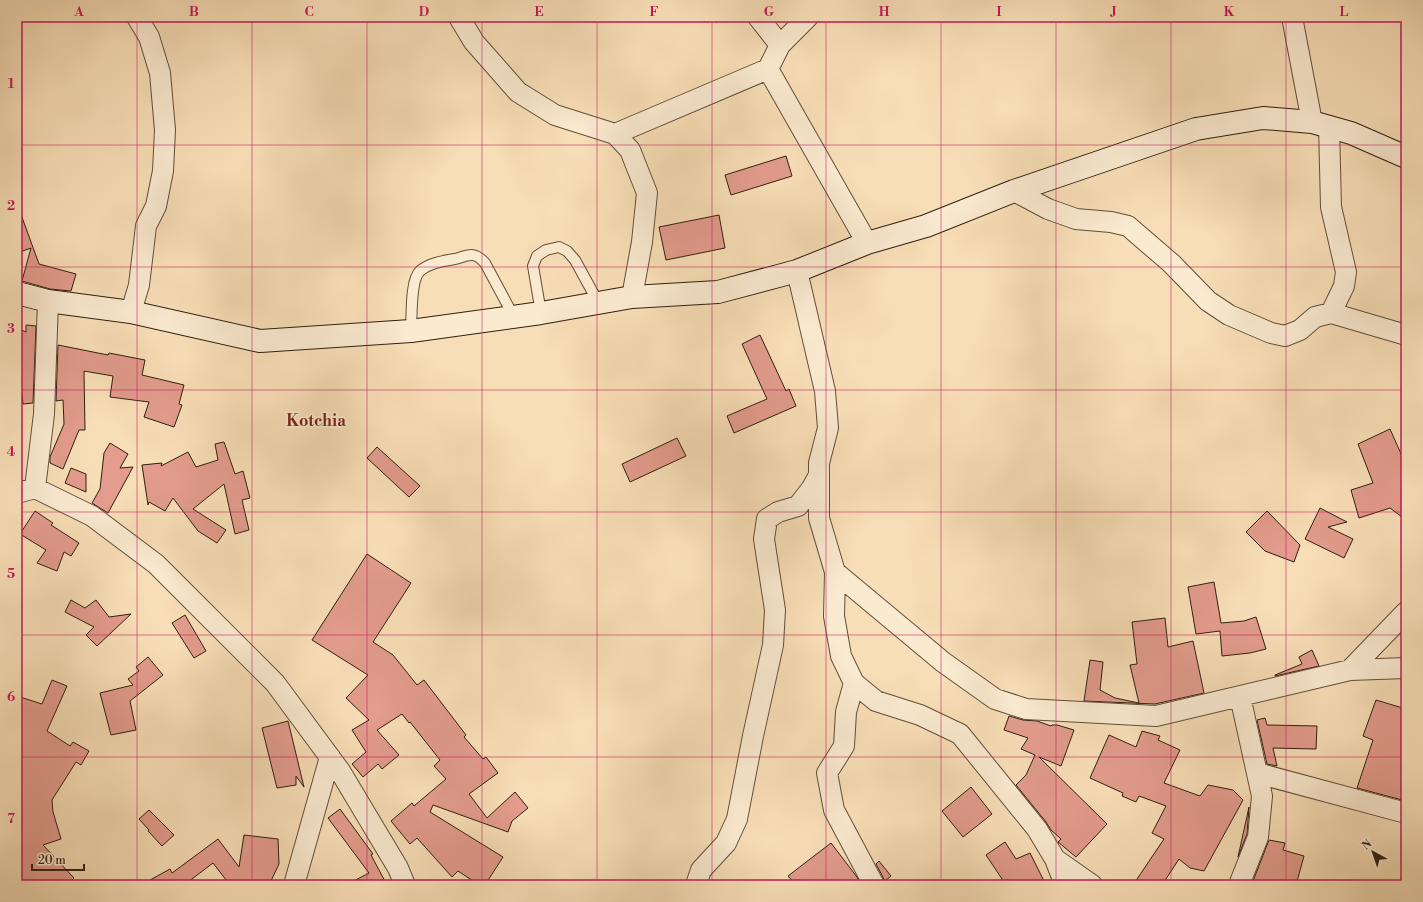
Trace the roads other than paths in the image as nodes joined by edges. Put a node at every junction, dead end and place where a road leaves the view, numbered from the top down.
1 (137, 17) edge
2 (459, 17) edge
3 (758, 17) edge
4 (808, 17) edge
5 (1292, 17) edge
6 (780, 45) junction
7 (768, 70) junction
8 (1320, 124) junction
9 (615, 134) junction
10 (1406, 157) edge
11 (1014, 191) junction
12 (867, 243) junction
13 (797, 271) junction
14 (17, 292) edge
15 (632, 297) junction
16 (48, 301) junction
17 (598, 302) junction
18 (131, 312) junction
19 (1331, 312) junction
20 (541, 313) junction
21 (514, 317) junction
22 (411, 331) junction
23 (1406, 335) edge
24 (819, 475) junction
25 (26, 491) edge
26 (835, 572) junction
27 (1406, 612) edge
28 (1406, 668) edge
29 (1350, 670) junction
30 (854, 683) junction
31 (1240, 696) junction
32 (330, 757) junction
33 (1257, 773) junction
34 (1406, 813) edge
35 (1055, 859) junction
36 (294, 885) edge
37 (405, 885) edge
38 (696, 885) edge
39 (874, 885) edge
40 (1065, 885) edge
41 (1092, 885) edge
42 (1239, 885) edge

1 - 18 street
2 - 9 street
3 - 6 street
4 - 6 street
5 - 8 street
6 - 7 street
7 - 9 street
7 - 12 street
8 - 10 main road
8 - 11 main road
8 - 19 street
9 - 15 street
11 - 12 main road
11 - 19 street
12 - 13 main road
13 - 15 main road
13 - 24 street
14 - 16 main road
15 - 17 main road
16 - 18 main road
16 - 25 street
17 - 20 main road
17 - 20 lane
18 - 22 main road
19 - 23 street
20 - 21 main road
21 - 22 main road
21 - 22 lane
24 - 26 street
24 - 38 street
25 - 32 street
26 - 30 street
26 - 31 street
27 - 29 street
28 - 29 street
29 - 31 street
30 - 35 street
30 - 39 street
31 - 33 street
32 - 36 street
32 - 37 street
33 - 34 street
33 - 42 street
35 - 40 street
35 - 41 street

